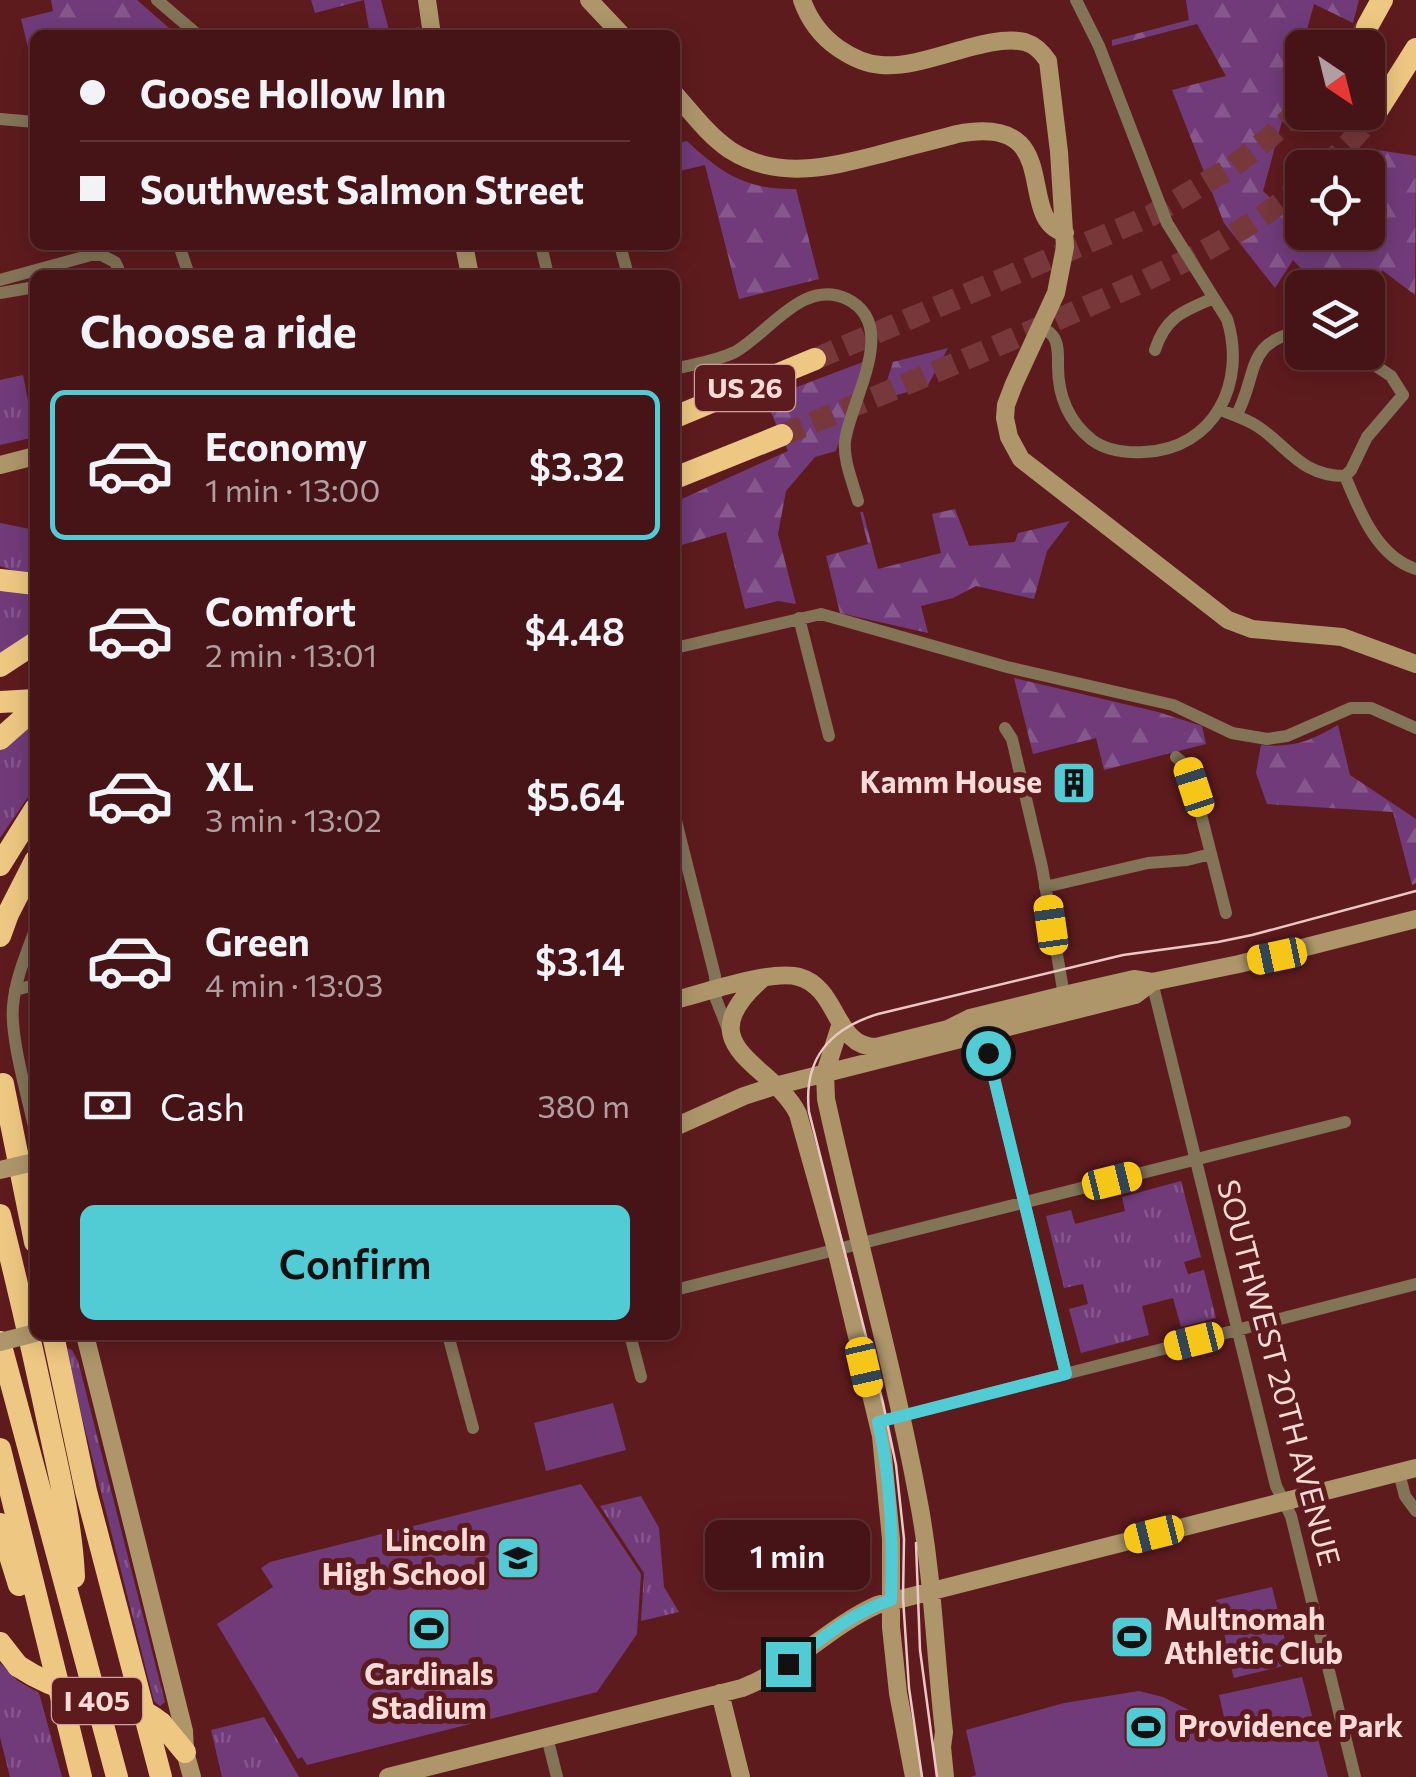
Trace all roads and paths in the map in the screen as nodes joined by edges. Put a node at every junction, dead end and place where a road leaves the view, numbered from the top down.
1 (157, 0) edge
2 (428, 0) edge
3 (589, 0) edge
4 (802, 0) edge
5 (1076, 0) edge
6 (1382, 0) edge
7 (1367, 28) tunnel mouth
8 (192, 30) edge
9 (431, 30) edge
10 (617, 30) edge
11 (1416, 49) edge
12 (1385, 98) edge
13 (680, 100) edge
14 (0, 119) edge
15 (30, 122) edge
16 (1065, 233) junction
17 (36, 270) edge
18 (117, 270) edge
19 (30, 272) edge
20 (0, 280) edge
21 (30, 288) edge
22 (0, 293) edge
23 (1214, 298) junction
24 (1042, 326) junction
25 (1285, 336) edge
26 (1155, 350) dead end
27 (815, 359) tunnel mouth
28 (680, 367) edge
29 (1382, 370) edge
30 (1409, 397) edge
31 (1221, 410) junction
32 (680, 415) edge
33 (1236, 416) junction
34 (782, 435) tunnel mouth
35 (30, 457) edge
36 (0, 465) edge
37 (680, 476) edge
38 (1345, 476) junction
39 (858, 501) dead end
40 (1416, 569) edge
41 (0, 580) edge
42 (30, 583) edge
43 (798, 618) junction
44 (30, 646) edge
45 (680, 647) edge
46 (1416, 664) edge
47 (0, 666) edge
48 (30, 700) edge
49 (0, 702) edge
50 (30, 712) edge
51 (1005, 728) dead end
52 (1416, 728) edge
53 (829, 736) dead end
54 (0, 739) edge
55 (1176, 757) dead end
56 (30, 817) edge
57 (680, 840) edge
58 (1212, 854) junction
59 (0, 865) edge
60 (30, 872) edge
61 (1045, 887) junction
62 (1226, 913) dead end
63 (1416, 919) edge
64 (0, 936) edge
65 (30, 945) edge
66 (762, 979) junction
67 (1152, 982) junction
68 (30, 986) edge
69 (15, 990) junction
70 (715, 990) junction
71 (680, 999) edge
72 (1066, 1004) junction
73 (840, 1023) junction
74 (984, 1034) junction
75 (733, 1038) junction
76 (855, 1065) junction
77 (826, 1073) junction
78 (3, 1084) dead end
79 (775, 1086) junction
80 (828, 1106) junction
81 (30, 1107) edge
82 (1345, 1122) dead end
83 (680, 1125) edge
84 (1195, 1160) junction
85 (30, 1163) edge
86 (0, 1170) edge
87 (1024, 1203) junction
88 (0, 1215) edge
89 (30, 1217) edge
90 (860, 1243) junction
91 (836, 1249) junction
92 (1416, 1284) edge
93 (680, 1289) edge
94 (1236, 1330) junction
95 (30, 1334) edge
96 (30, 1338) edge
97 (30, 1340) edge
98 (55, 1340) edge
99 (86, 1340) edge
100 (449, 1340) edge
101 (631, 1340) edge
102 (0, 1342) edge
103 (1066, 1374) junction
104 (642, 1378) dead end
105 (902, 1416) junction
106 (878, 1422) junction
107 (473, 1428) dead end
108 (0, 1449) edge
109 (1407, 1471) edge
110 (1284, 1502) junction
111 (1416, 1511) edge
112 (0, 1524) edge
113 (930, 1591) junction
114 (891, 1600) junction
115 (77, 1626) junction
116 (0, 1643) edge
117 (48, 1647) junction
118 (720, 1694) junction
119 (548, 1738) junction
120 (185, 1752) junction
121 (81, 1777) edge
122 (116, 1777) edge
123 (161, 1777) edge
124 (192, 1777) edge
125 (388, 1777) edge
126 (557, 1777) edge
127 (741, 1777) edge
128 (914, 1777) edge
129 (946, 1777) edge
130 (1355, 1777) edge

1 - 8 street
2 - 9 street
3 - 10 street
4 - 16 street
5 - 23 street
6 - 7 highway
11 - 12 highway
13 - 16 street
14 - 15 street
16 - 24 street
17 - 18 street
19 - 20 street
21 - 22 street
23 - 26 street
23 - 31 street
24 - 31 street
24 - 46 street
25 - 33 street
27 - 32 highway, US 26
28 - 39 street
29 - 30 street
30 - 38 street
31 - 33 street
33 - 38 street
34 - 37 highway, US 26
35 - 36 street
38 - 40 street
41 - 42 highway
43 - 45 street
43 - 52 street
43 - 53 street
44 - 47 highway
48 - 49 highway
50 - 54 highway
51 - 61 street
55 - 58 street
56 - 59 highway
57 - 70 street
58 - 61 street
58 - 62 street
60 - 64 highway
61 - 72 street
63 - 67 street
65 - 69 street
66 - 70 street
66 - 73 street
66 - 75 street
67 - 72 street
67 - 84 street, SOUTHWEST 20TH AVENUE
68 - 69 street
69 - 81 street
70 - 71 street
70 - 75 street
72 - 73 street
72 - 74 street
73 - 77 street
74 - 76 street
74 - 87 street
75 - 79 street
76 - 77 street
76 - 80 street
77 - 79 street
77 - 80 street
78 - 89 highway
79 - 83 street
79 - 91 street
80 - 90 street
82 - 84 street
84 - 87 street
84 - 94 street, SOUTHWEST 20TH AVENUE
85 - 86 street, bridge
87 - 90 street
87 - 103 street
88 - 96 highway
90 - 91 street
90 - 105 street
91 - 93 street
91 - 106 street
92 - 94 street
94 - 103 street
94 - 110 street, SOUTHWEST 20TH AVENUE
95 - 102 street, bridge
97 - 115 highway
98 - 123 highway
99 - 120 street
100 - 107 street
101 - 104 street
102 - 115 highway, I 405
103 - 105 street
105 - 106 street
105 - 113 street
106 - 114 street
108 - 117 highway, I 405
109 - 110 street
109 - 111 street
110 - 113 street
110 - 130 street, SOUTHWEST 20TH AVENUE
112 - 117 highway
113 - 114 street
113 - 129 street
114 - 118 street
114 - 128 street
115 - 122 highway, I 405
116 - 120 highway, bridge
117 - 121 highway, I 405
118 - 119 street
118 - 127 street
119 - 125 street
119 - 126 street
120 - 124 street

